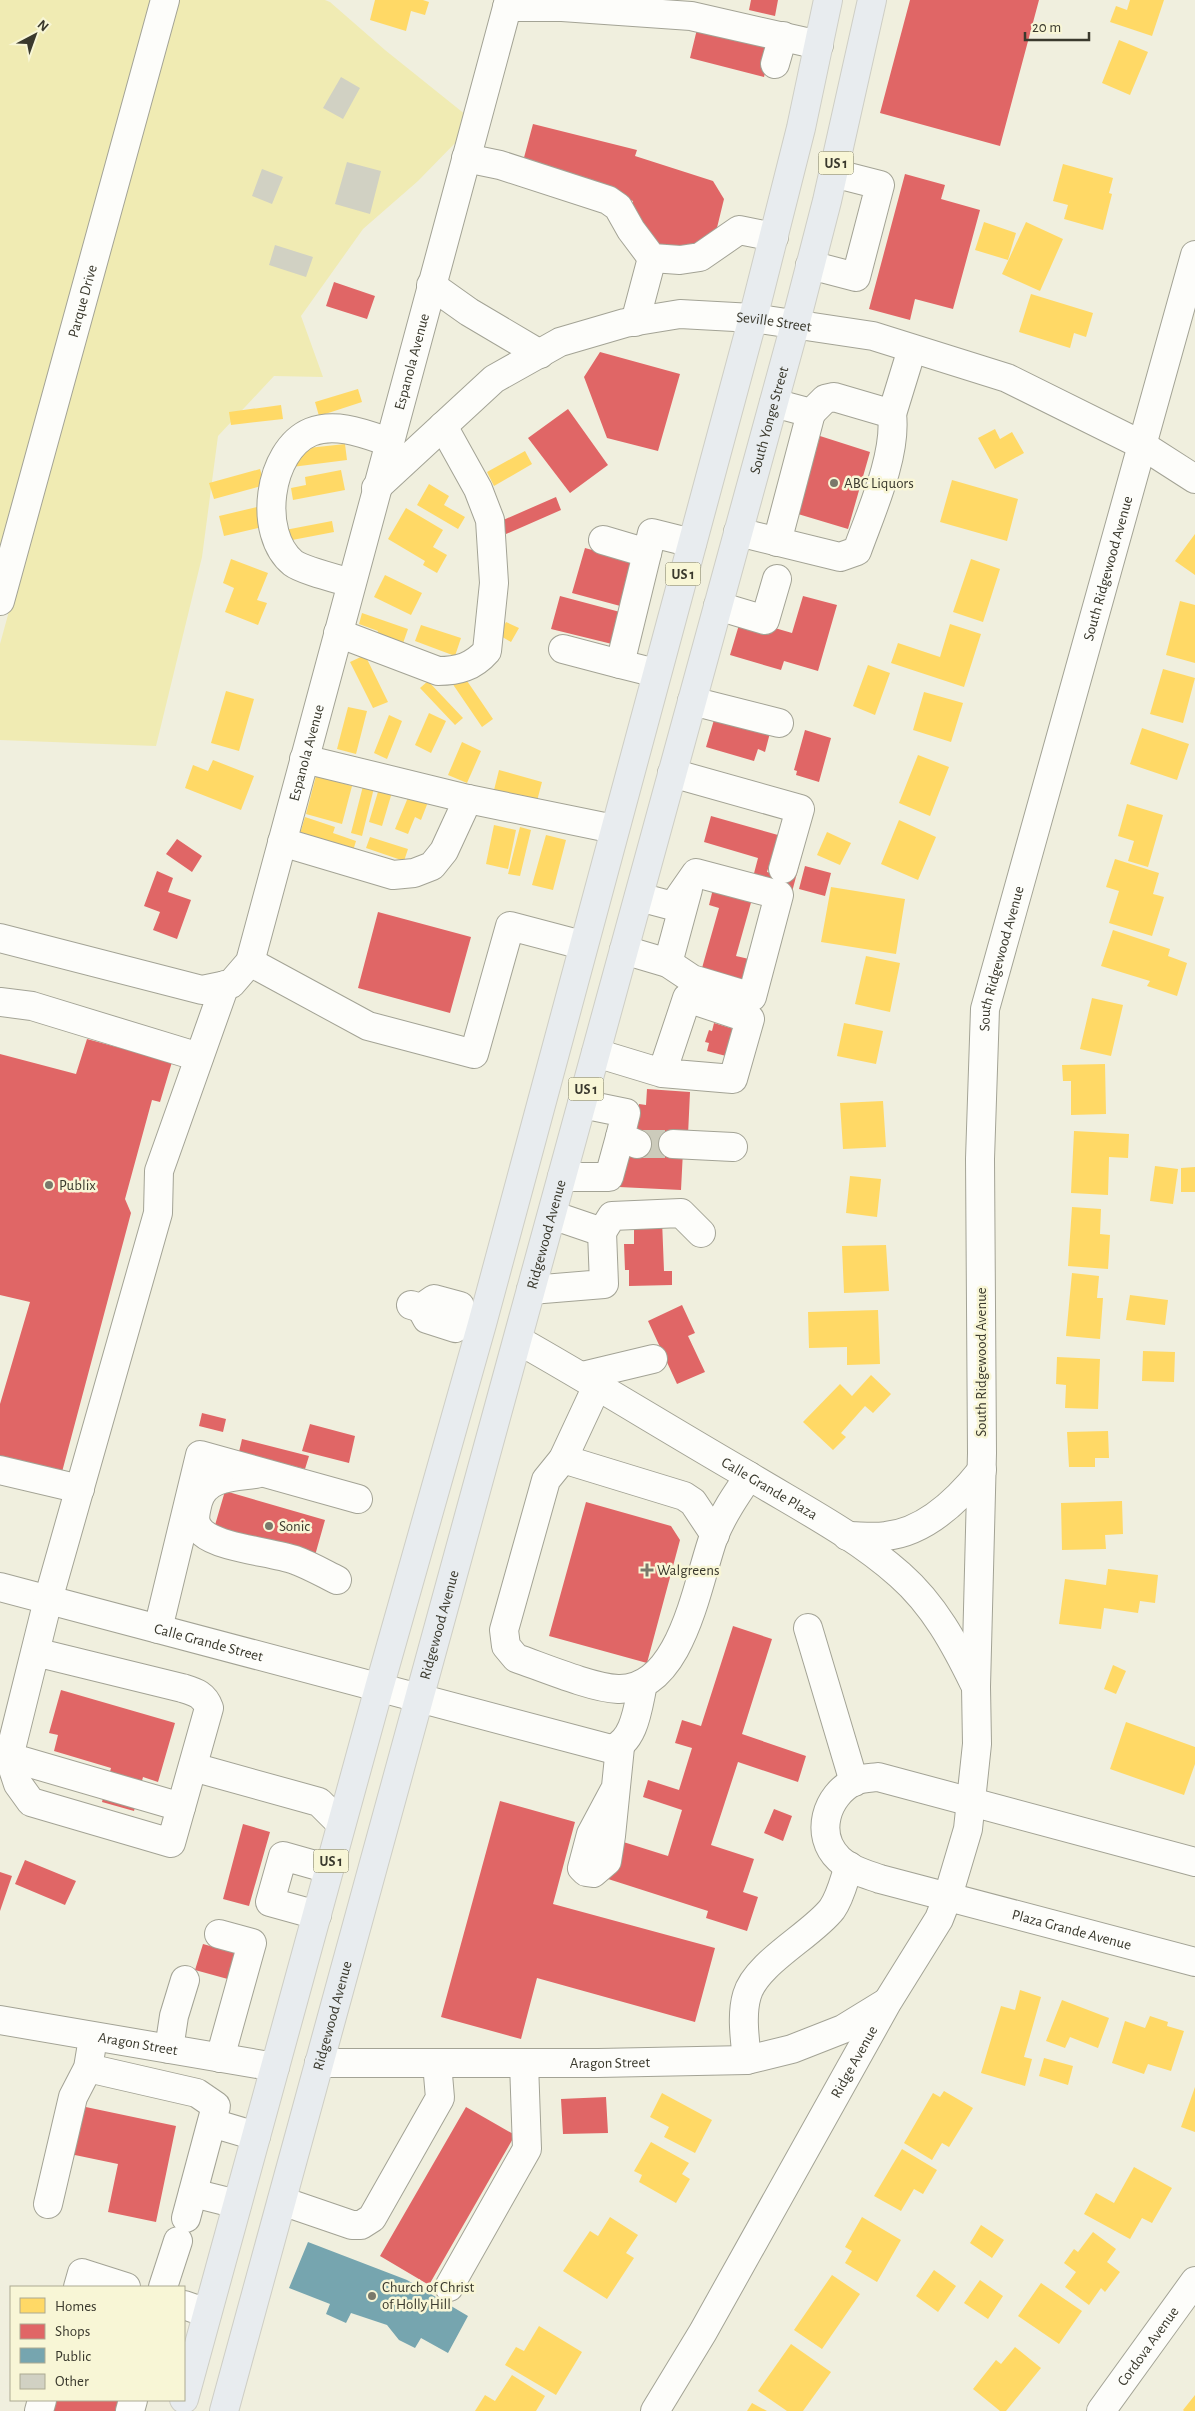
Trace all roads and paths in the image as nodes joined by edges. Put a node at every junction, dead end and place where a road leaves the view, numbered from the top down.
1 (165, 0) edge
2 (828, 0) edge
3 (872, 0) edge
4 (508, 3) edge
5 (783, 36) junction
6 (819, 45) junction
7 (775, 64) dead end
8 (466, 158) junction
9 (833, 173) junction
10 (774, 236) junction
11 (1195, 255) edge
12 (652, 258) junction
13 (810, 265) junction
14 (431, 285) junction
15 (753, 318) junction
16 (635, 322) junction
17 (795, 325) junction
18 (912, 348) junction
19 (540, 354) junction
20 (774, 403) junction
21 (811, 413) junction
22 (892, 414) junction
23 (443, 426) junction
24 (389, 442) junction
25 (1142, 445) junction
26 (1195, 479) edge
27 (376, 488) junction
28 (738, 532) junction
29 (603, 540) dead end
30 (777, 542) junction
31 (692, 543) junction
32 (647, 553) junction
33 (777, 578) dead end
34 (351, 583) junction
35 (1, 596) edge
36 (718, 606) junction
37 (338, 632) junction
38 (563, 649) dead end
39 (620, 664) junction
40 (656, 673) junction
41 (692, 701) junction
42 (779, 723) dead end
43 (304, 759) junction
44 (672, 773) junction
45 (468, 799) junction
46 (614, 830) junction
47 (655, 838) joint
48 (282, 842) junction
49 (784, 869) dead end
50 (690, 881) junction
51 (639, 896) junction
52 (0, 938) edge
53 (582, 945) junction
54 (624, 950) junction
55 (250, 962) junction
56 (668, 963) junction
57 (224, 986) junction
58 (0, 1002) edge
59 (608, 1007) junction
60 (596, 1053) junction
61 (199, 1057) junction
62 (662, 1073) dead end
63 (582, 1104) junction
64 (673, 1144) tunnel mouth
65 (733, 1147) dead end
66 (562, 1177) junction
67 (552, 1215) junction
68 (602, 1232) junction
69 (701, 1233) dead end
70 (531, 1290) junction
71 (416, 1307) dead end
72 (473, 1322) junction
73 (518, 1340) junction
74 (653, 1359) dead end
75 (590, 1380) junction
76 (563, 1459) junction
77 (0, 1470) edge
78 (982, 1470) junction
79 (265, 1473) junction
80 (748, 1476) junction
81 (80, 1489) junction
82 (358, 1499) dead end
83 (715, 1535) junction
84 (847, 1536) junction
85 (336, 1580) dead end
86 (0, 1588) edge
87 (48, 1600) junction
88 (808, 1628) dead end
89 (158, 1629) junction
90 (35, 1652) junction
91 (643, 1684) junction
92 (976, 1687) junction
93 (379, 1688) junction
94 (419, 1699) junction
95 (620, 1747) junction
96 (9, 1757) junction
97 (193, 1767) junction
98 (854, 1782) junction
99 (614, 1791) dead end
100 (972, 1801) junction
101 (181, 1807) junction
102 (341, 1824) junction
103 (1195, 1862) edge
104 (849, 1866) junction
105 (329, 1869) junction
106 (948, 1896) junction
107 (317, 1915) junction
108 (219, 1934) dead end
109 (1195, 1962) edge
110 (185, 1980) dead end
111 (888, 2001) junction
112 (0, 2020) edge
113 (94, 2036) junction
114 (169, 2049) junction
115 (220, 2058) junction
116 (747, 2060) junction
117 (319, 2063) junction
118 (437, 2063) junction
119 (524, 2063) junction
120 (275, 2067) junction
121 (88, 2068) junction
122 (212, 2122) junction
123 (256, 2136) junction
124 (282, 2201) junction
125 (48, 2204) dead end
126 (237, 2204) junction
127 (185, 2217) junction
128 (1195, 2281) edge
129 (78, 2286) edge
130 (123, 2286) edge
131 (163, 2286) edge
132 (449, 2287) dead end
133 (196, 2309) edge
134 (185, 2392) edge
135 (224, 2411) edge
136 (655, 2411) edge
137 (1101, 2411) edge

1 - 35 street, Parque Drive
2 - 6 main road, US 1
3 - 9 main road, South Yonge Street / US 1
4 - 5 street
4 - 8 street, Espanola Avenue
5 - 6 street
5 - 7 street
6 - 10 main road, US 1
8 - 12 street
8 - 14 street, Espanola Avenue
9 - 13 main road, South Yonge Street / US 1
9 - 13 street
10 - 12 street
10 - 15 main road, US 1
11 - 25 street, South Ridgewood Avenue
12 - 16 street
13 - 17 main road, South Yonge Street / US 1
14 - 19 street
14 - 24 street, Espanola Avenue
15 - 16 street, Seville Street
15 - 17 street, Seville Street
15 - 31 main road, US 1
16 - 19 street, Seville Street
17 - 18 street, Seville Street
17 - 20 main road, South Yonge Street / US 1
18 - 22 street
18 - 25 street, Seville Street
19 - 23 street, Seville Street
20 - 21 street
20 - 28 main road, South Yonge Street / US 1
21 - 22 street
21 - 30 street
22 - 30 street
23 - 27 street, Seville Street
23 - 37 street
24 - 27 street, Espanola Avenue
24 - 34 street
25 - 26 street, Seville Street
25 - 78 street, South Ridgewood Avenue
27 - 34 street, Espanola Avenue
28 - 30 street
28 - 36 main road, South Yonge Street / US 1
29 - 32 street
31 - 32 street
31 - 40 main road, US 1
32 - 39 street
33 - 36 street
34 - 37 street, Espanola Avenue
36 - 41 main road, South Yonge Street / US 1
37 - 43 street, Espanola Avenue
38 - 39 street
39 - 40 street
40 - 46 main road, US 1
41 - 42 street
41 - 44 main road, South Yonge Street / US 1
43 - 45 street
43 - 48 street, Espanola Avenue
44 - 47 main road, South Yonge Street / US 1
44 - 49 street
45 - 46 street
45 - 48 street
46 - 53 main road, US 1
47 - 51 main road, Ridgewood Avenue / US 1
48 - 55 street, Espanola Avenue
50 - 51 street
50 - 56 street
50 - 56 street
51 - 54 main road, Ridgewood Avenue / US 1
52 - 57 street
53 - 55 street
53 - 59 main road
53 - 72 main road, US 1
54 - 56 street
54 - 59 main road, Ridgewood Avenue / US 1
55 - 57 street, Espanola Avenue
57 - 61 street
58 - 61 street
59 - 60 main road, Ridgewood Avenue / US 1
60 - 62 street
60 - 63 main road, Ridgewood Avenue / US 1
61 - 81 street
63 - 66 main road, Ridgewood Avenue / US 1
63 - 66 street
64 - 65 street
66 - 67 main road, Ridgewood Avenue / US 1
67 - 68 street
67 - 70 main road, Ridgewood Avenue / US 1
68 - 69 street
68 - 70 street
70 - 73 main road, Ridgewood Avenue / US 1
71 - 72 street
72 - 93 main road, US 1
73 - 75 street, Calle Grande Plaza
73 - 94 main road, Ridgewood Avenue / US 1
74 - 75 street
75 - 76 street
75 - 80 street, Calle Grande Plaza
76 - 83 street
76 - 91 street
77 - 81 street
78 - 84 street
78 - 92 street, South Ridgewood Avenue
79 - 82 street
79 - 85 street
79 - 89 street
80 - 83 street
80 - 84 street, Calle Grande Plaza
81 - 87 street
83 - 91 street
84 - 92 street, Calle Grande Plaza
86 - 87 street, Calle Grande Street
87 - 89 street, Calle Grande Street
87 - 90 street
88 - 98 street
89 - 93 street, Calle Grande Street
90 - 96 street
90 - 97 street
91 - 95 street
92 - 100 street, Ridge Avenue
93 - 94 street, Calle Grande Street
93 - 102 main road, US 1
94 - 95 street, Calle Grande Street
94 - 117 main road, Ridgewood Avenue / US 1
95 - 99 street
96 - 101 street
96 - 101 street
97 - 101 street
97 - 102 street
98 - 100 street
98 - 104 street
100 - 103 street
100 - 106 street, Ridge Avenue
102 - 105 main road, US 1
104 - 106 street, Plaza Grande Avenue
104 - 116 street
105 - 107 main road, US 1
105 - 107 street
106 - 109 street, Plaza Grande Avenue
106 - 111 street, Ridge Avenue
107 - 120 main road, US 1
108 - 115 street
110 - 114 street
111 - 116 street, Aragon Street
111 - 136 street, Ridge Avenue
112 - 113 street, Aragon Street
113 - 114 street, Aragon Street
113 - 121 street
114 - 115 street, Aragon Street
115 - 120 street, Aragon Street
116 - 119 street, Aragon Street
117 - 118 street, Aragon Street
117 - 124 main road, Ridgewood Avenue / US 1
118 - 119 street, Aragon Street
118 - 124 street
119 - 132 street
120 - 123 main road, US 1
121 - 122 street
121 - 125 street
122 - 123 street
122 - 127 street
123 - 126 main road, US 1
124 - 135 main road, Ridgewood Avenue / US 1
126 - 127 street
126 - 133 main road, US 1
127 - 131 street
128 - 137 street, Cordova Avenue
129 - 130 street
133 - 134 main road, US 1

